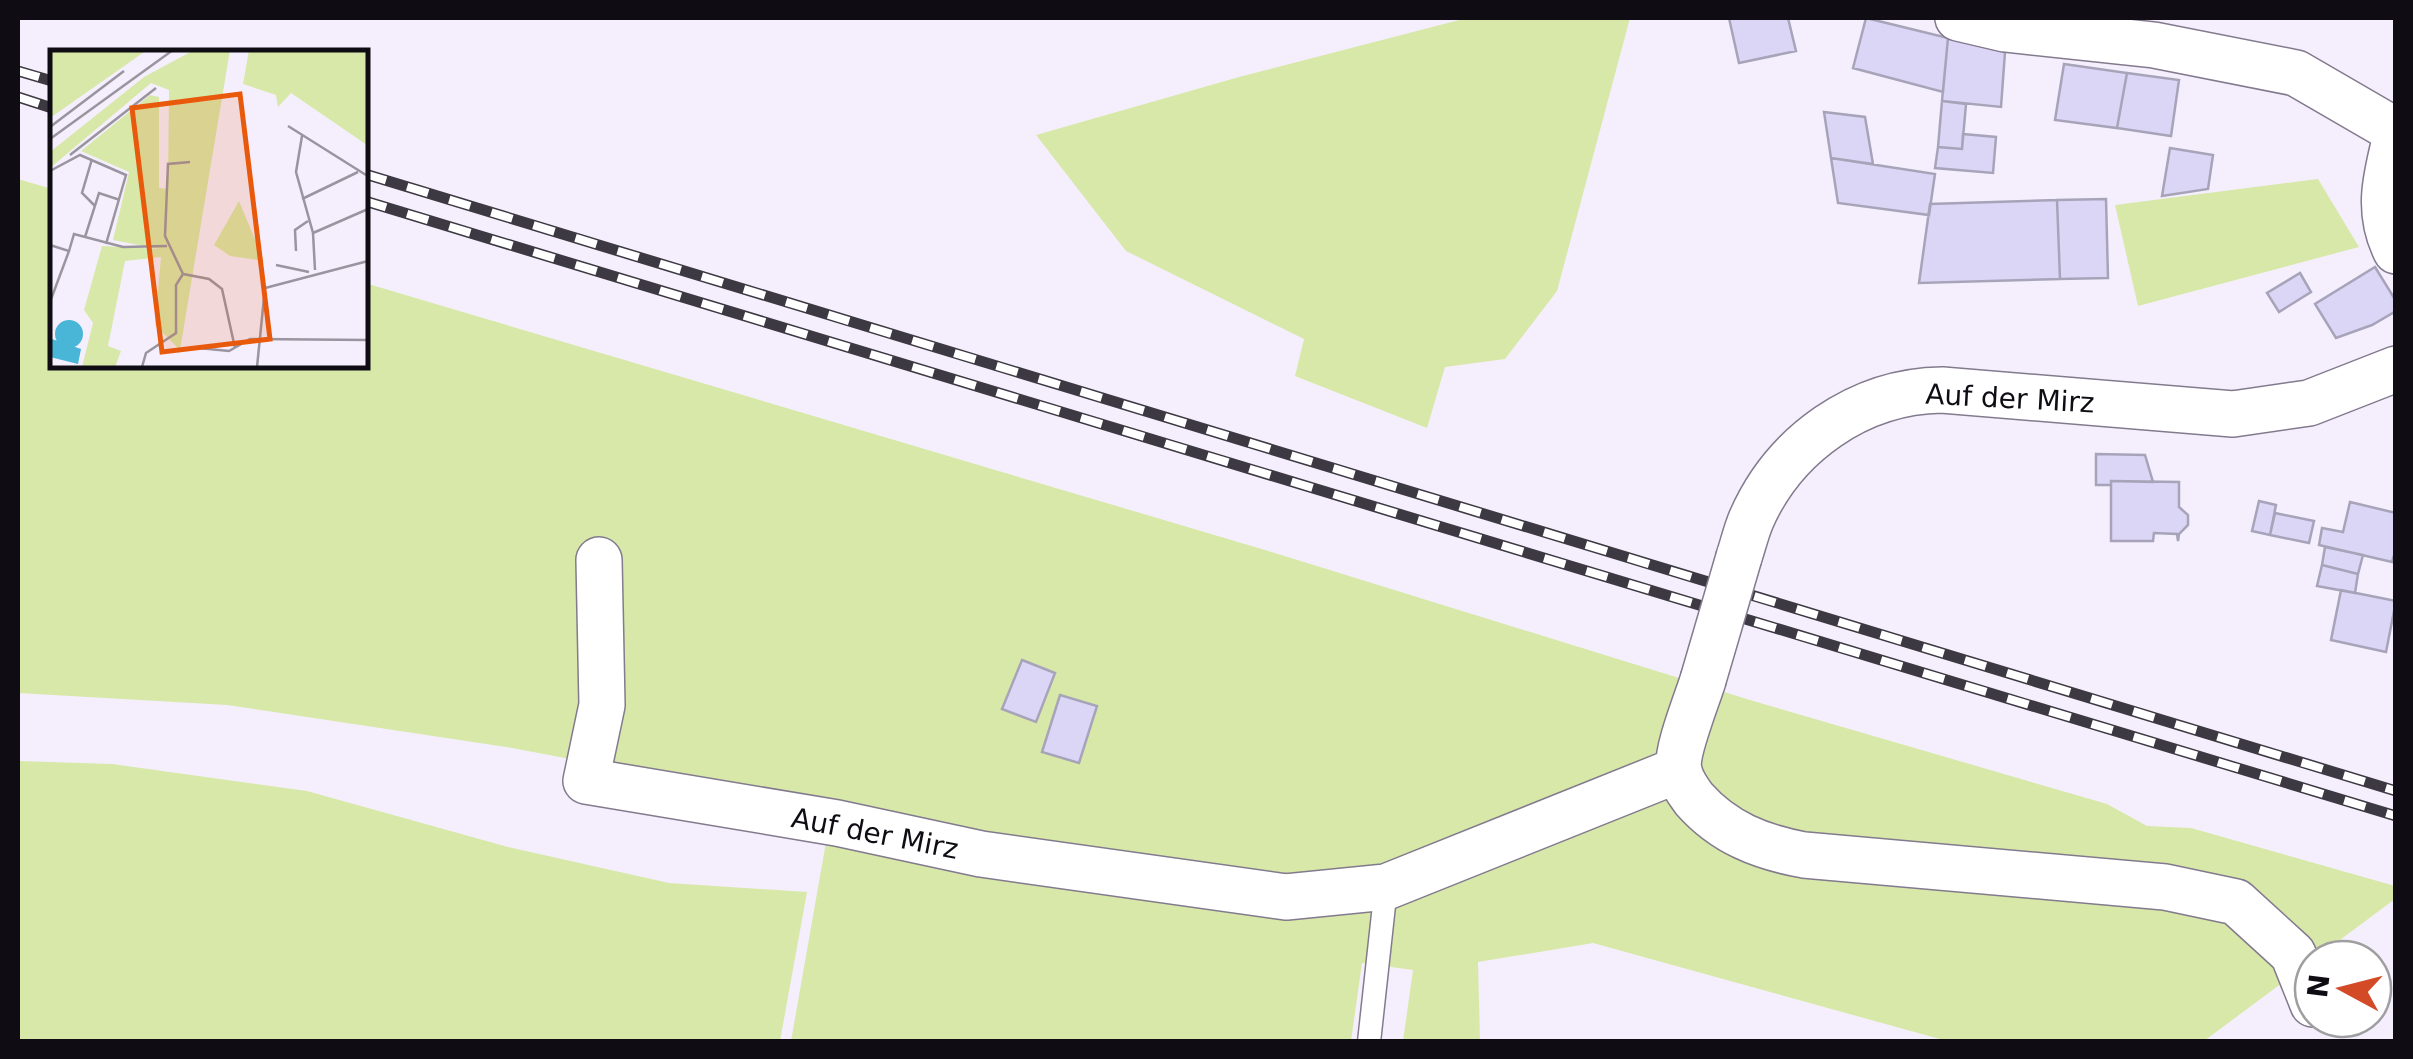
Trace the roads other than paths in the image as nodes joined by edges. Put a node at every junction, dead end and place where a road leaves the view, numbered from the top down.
1 (1958, 18) edge
2 (2396, 134) edge
3 (2396, 252) edge
4 (2396, 369) edge
5 (599, 560) dead end
6 (1678, 770) junction
7 (1386, 888) junction
8 (2293, 953) edge
9 (1370, 1042) edge

1 - 2 street
2 - 3 street
4 - 6 street, Auf der Mirz, bridge
5 - 7 street, Auf der Mirz
6 - 7 street, Auf der Mirz
6 - 8 street
7 - 9 lane

